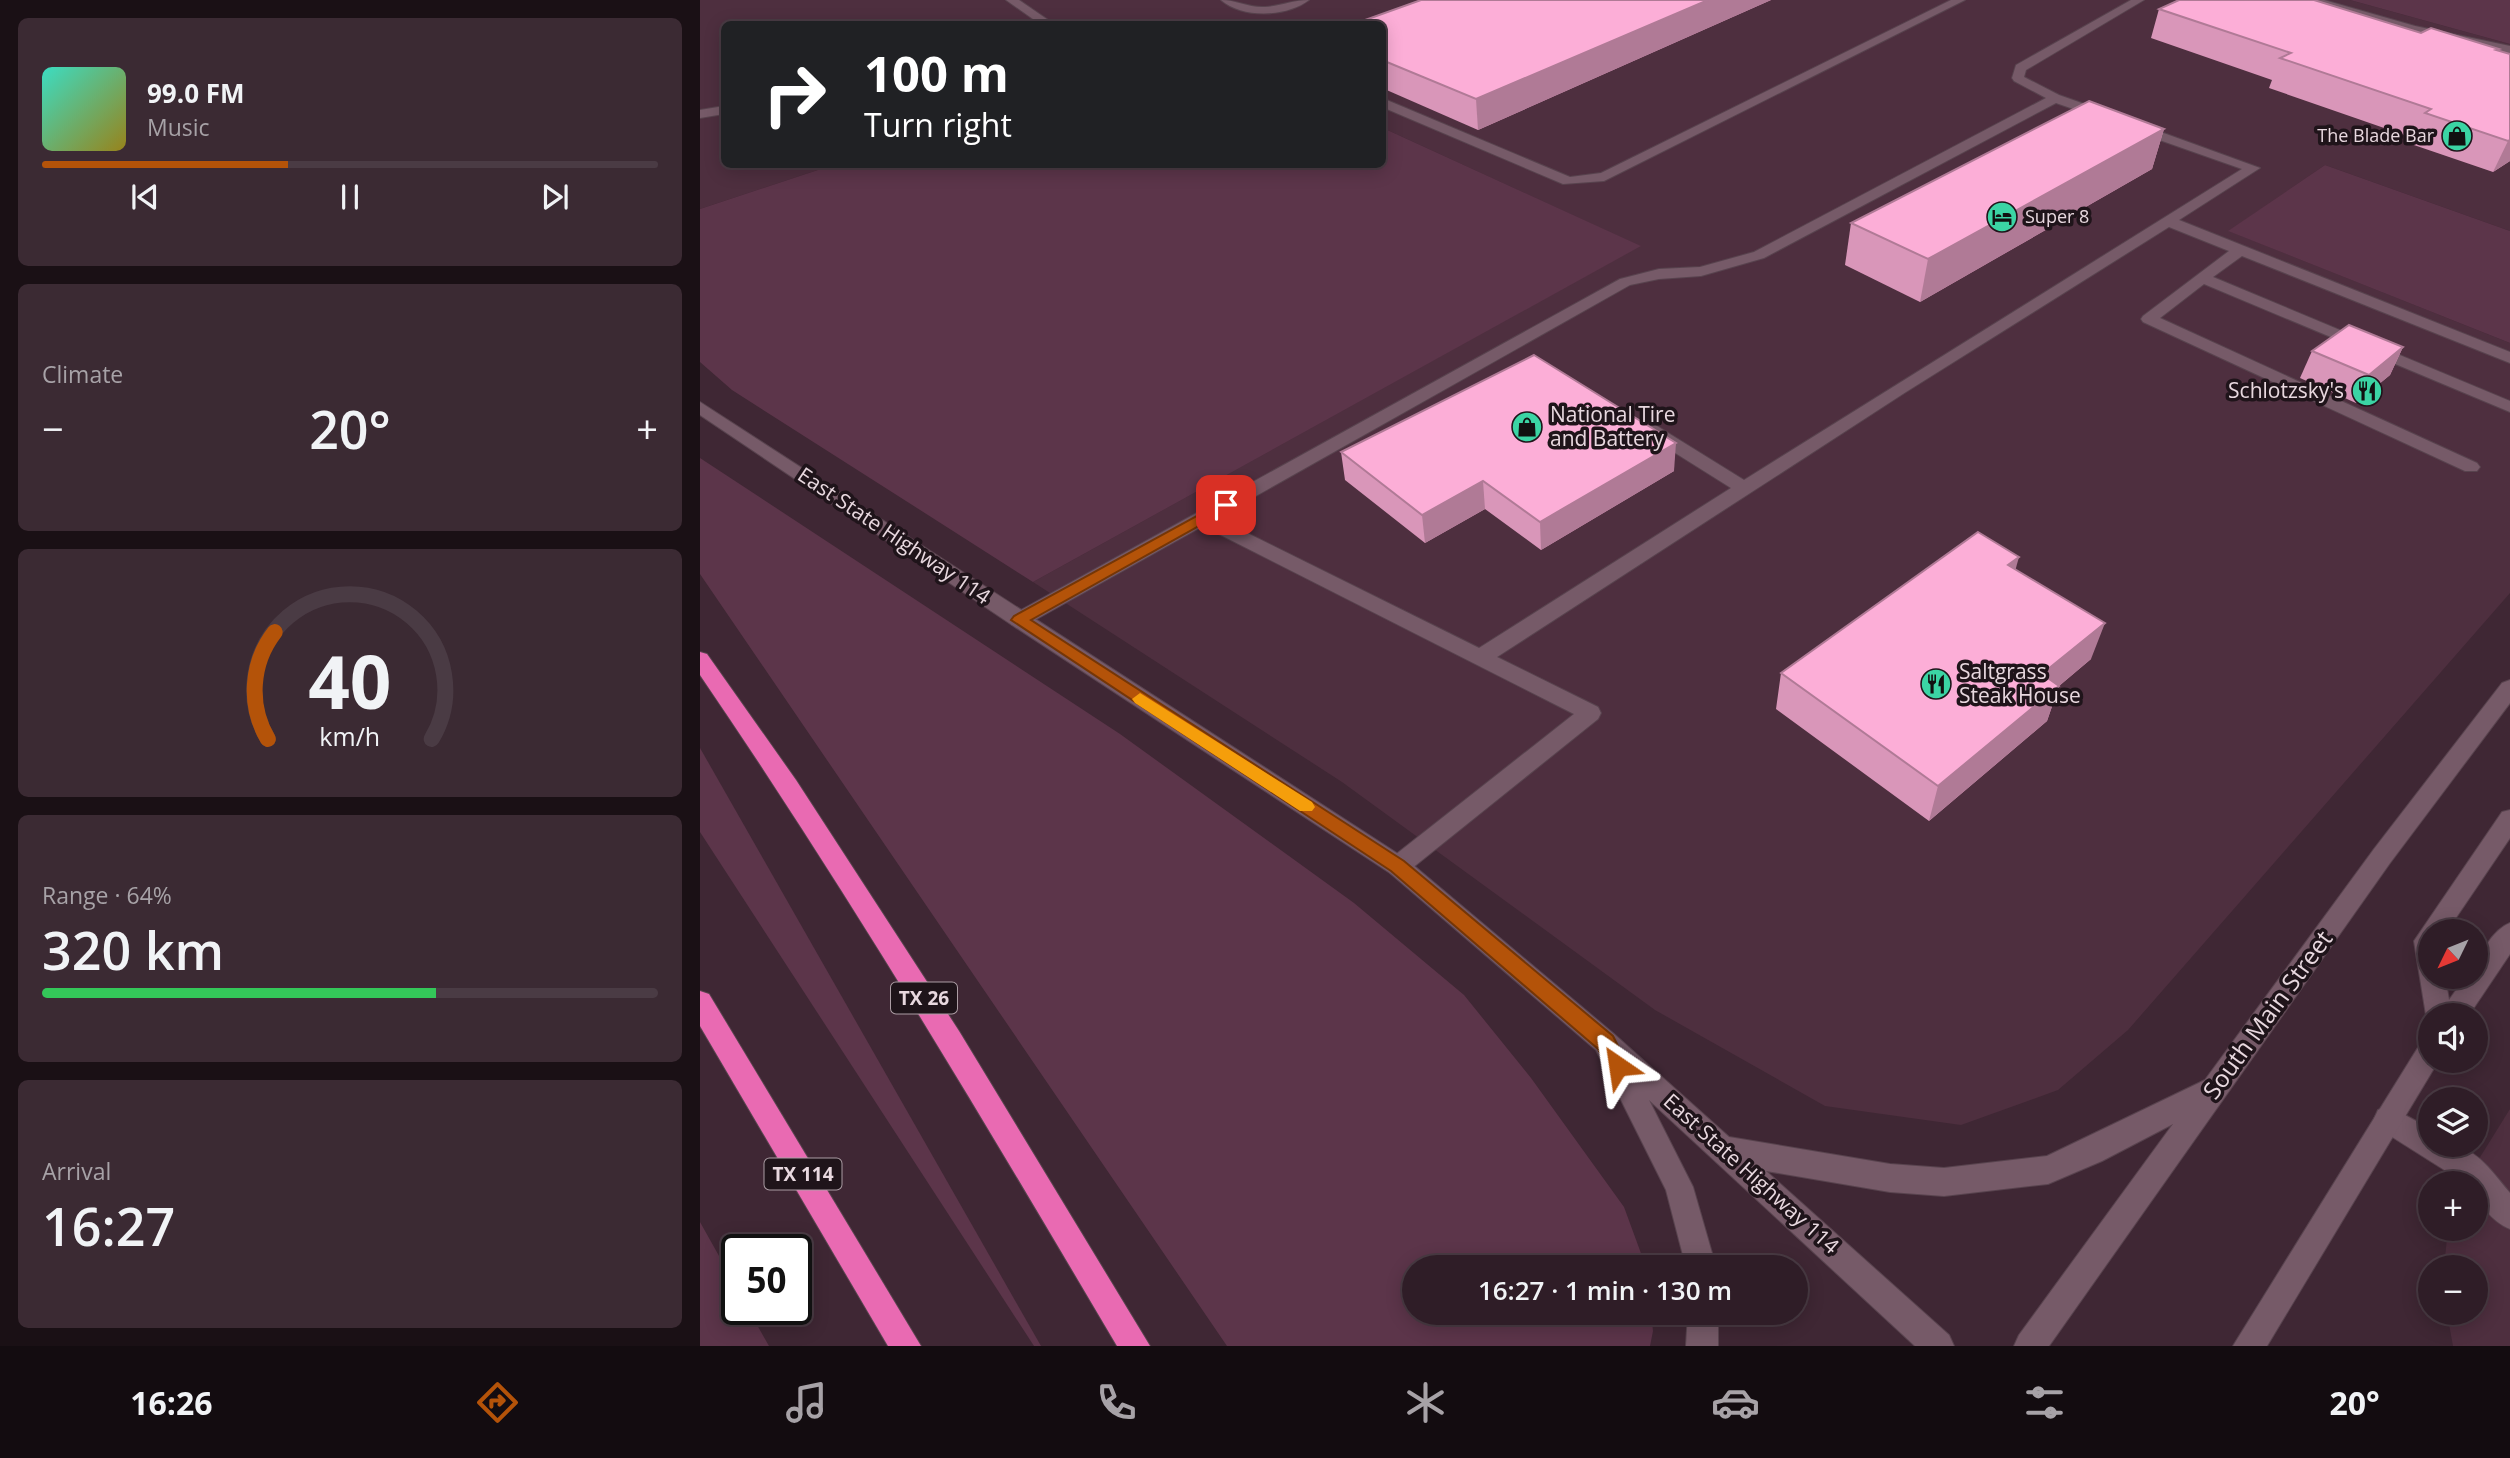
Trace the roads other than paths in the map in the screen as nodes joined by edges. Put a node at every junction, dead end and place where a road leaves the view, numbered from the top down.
1 (1011, 0) edge
2 (1226, 0) edge
3 (1304, 0) edge
4 (1960, 0) edge
5 (2139, 0) edge
6 (2312, 0) edge
7 (1043, 21) edge
8 (2413, 29) junction
9 (2510, 50) edge
10 (2498, 61) edge
11 (2055, 98) junction
12 (1386, 104) edge
13 (721, 110) edge
14 (700, 114) edge
15 (2168, 221) junction
16 (2240, 250) junction
17 (2202, 278) junction
18 (2510, 358) edge
19 (700, 407) edge
20 (2510, 407) edge
21 (1640, 423) edge
22 (2471, 467) dead end
23 (1744, 488) junction
24 (1203, 518) junction
25 (1019, 620) junction
26 (1479, 657) junction
27 (700, 659) edge
28 (2507, 699) edge
29 (2510, 819) edge
30 (1398, 866) junction
31 (2441, 919) edge
32 (2510, 934) edge
33 (700, 1002) edge
34 (2462, 1003) edge
35 (1605, 1042) junction
36 (2418, 1071) edge
37 (2215, 1088) junction
38 (2388, 1118) junction
39 (2418, 1136) edge
40 (1726, 1150) junction
41 (2452, 1157) edge
42 (2510, 1215) edge
43 (1698, 1255) edge
44 (1703, 1325) edge
45 (905, 1346) edge
46 (1134, 1346) edge
47 (1702, 1346) edge
48 (1938, 1346) edge
49 (2030, 1346) edge
50 (2249, 1346) edge

1 - 7 main road
2 - 3 main road
4 - 12 main road
5 - 11 main road
6 - 8 main road
8 - 9 main road
8 - 10 main road
11 - 15 main road
11 - 24 main road
13 - 14 main road
15 - 16 main road
15 - 23 main road
16 - 17 main road
16 - 18 main road
17 - 20 main road
17 - 22 main road
19 - 25 main road, East State Highway 114
21 - 23 main road
23 - 26 main road
24 - 25 main road
24 - 26 main road
25 - 30 main road, East State Highway 114
26 - 30 main road
27 - 46 highway, TX 26
28 - 37 main road, South Main Street
29 - 31 main road
30 - 35 main road, East State Highway 114
32 - 34 main road
33 - 45 highway, TX 114
35 - 40 main road, East State Highway 114
35 - 43 main road
36 - 38 main road
37 - 40 main road
37 - 49 main road, South Main Street
38 - 39 main road
38 - 50 main road
40 - 48 main road, East State Highway 114
41 - 42 main road
44 - 47 main road

